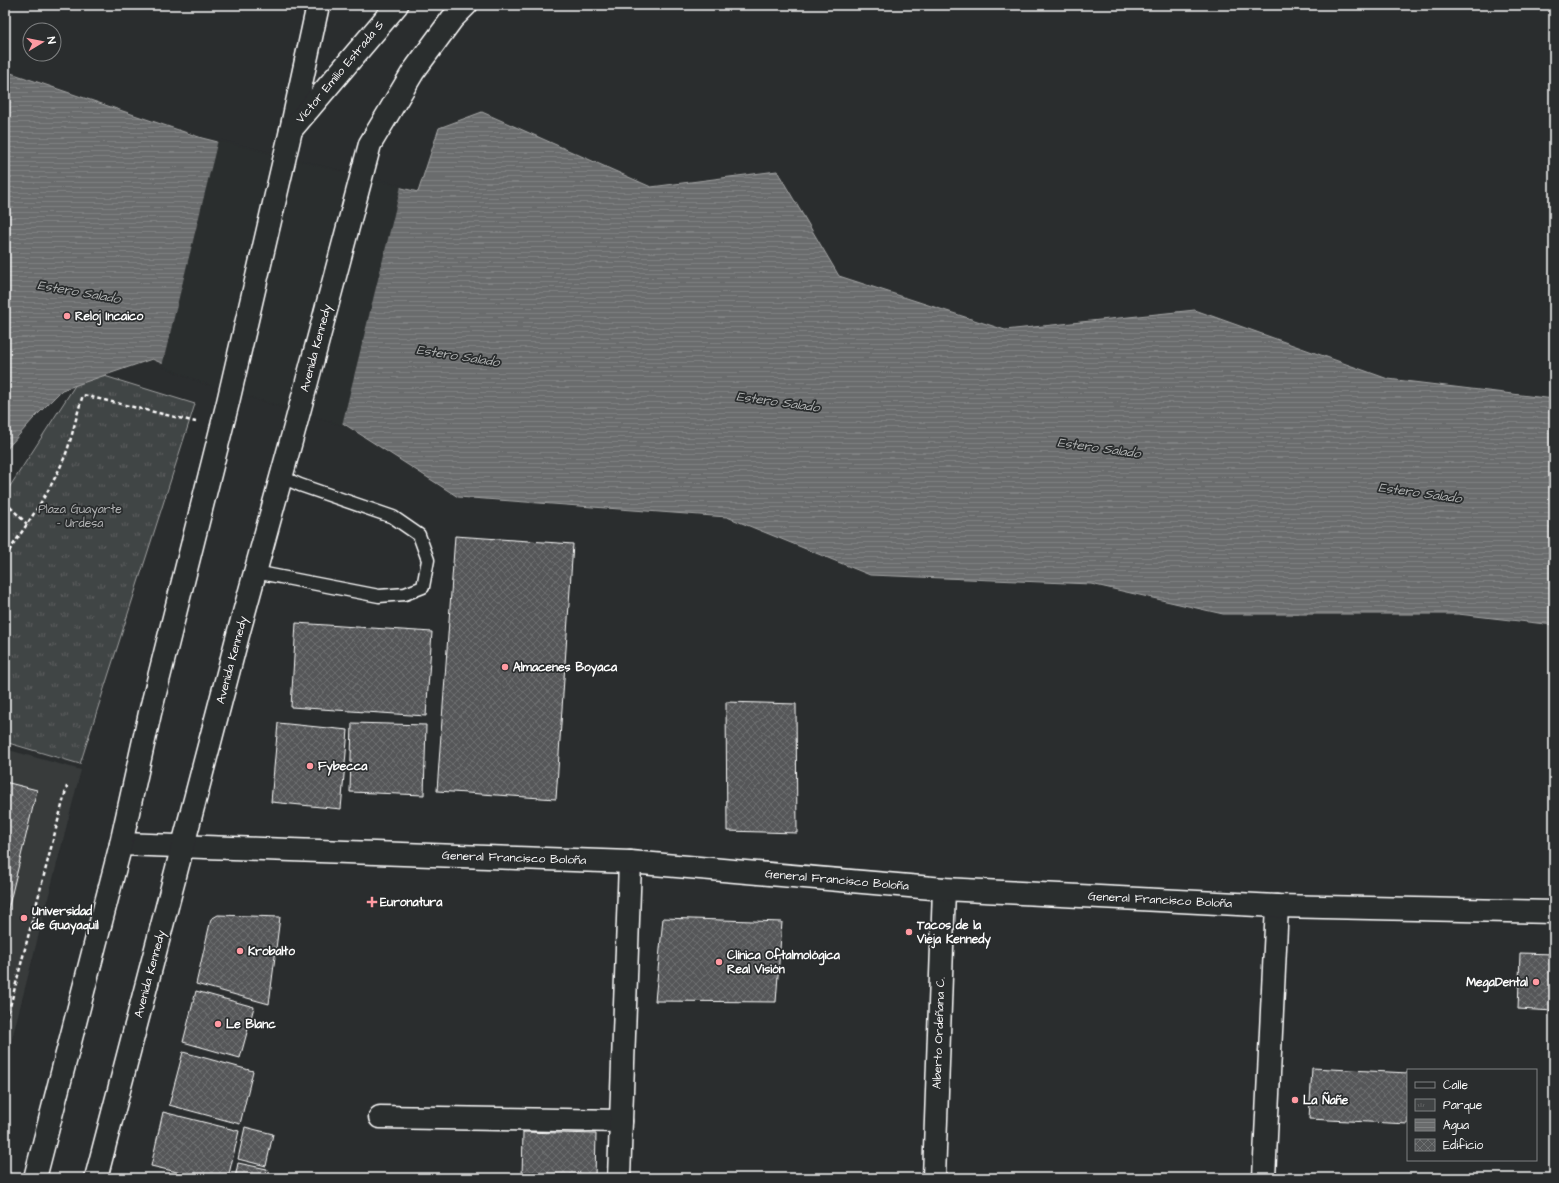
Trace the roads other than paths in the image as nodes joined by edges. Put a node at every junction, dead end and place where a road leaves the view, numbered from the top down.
1 (318, 5) edge
2 (397, 5) edge
3 (466, 5) edge
4 (289, 136) junction
5 (282, 476) junction
6 (255, 572) junction
7 (120, 844) junction
8 (183, 847) junction
9 (630, 862) junction
10 (944, 889) junction
11 (1277, 906) junction
12 (1554, 912) edge
13 (380, 1118) dead end
14 (622, 1121) junction
15 (35, 1178) edge
16 (96, 1178) edge
17 (619, 1178) edge
18 (934, 1178) edge
19 (1264, 1178) edge

1 - 4 street
2 - 4 street, Víctor Emilio Estrada S
3 - 5 street, Avenida Kennedy
4 - 7 street
5 - 6 street, Avenida Kennedy
5 - 6 lane
6 - 8 street, Avenida Kennedy
7 - 8 street, General Francisco Boloña
7 - 15 street
8 - 9 street, General Francisco Boloña
8 - 16 street, Avenida Kennedy
9 - 10 street, General Francisco Boloña
9 - 14 street
10 - 11 street, General Francisco Boloña
10 - 18 street, Alberto Ordeñana C.
11 - 12 street, General Francisco Boloña
11 - 19 street
13 - 14 street
14 - 17 street

